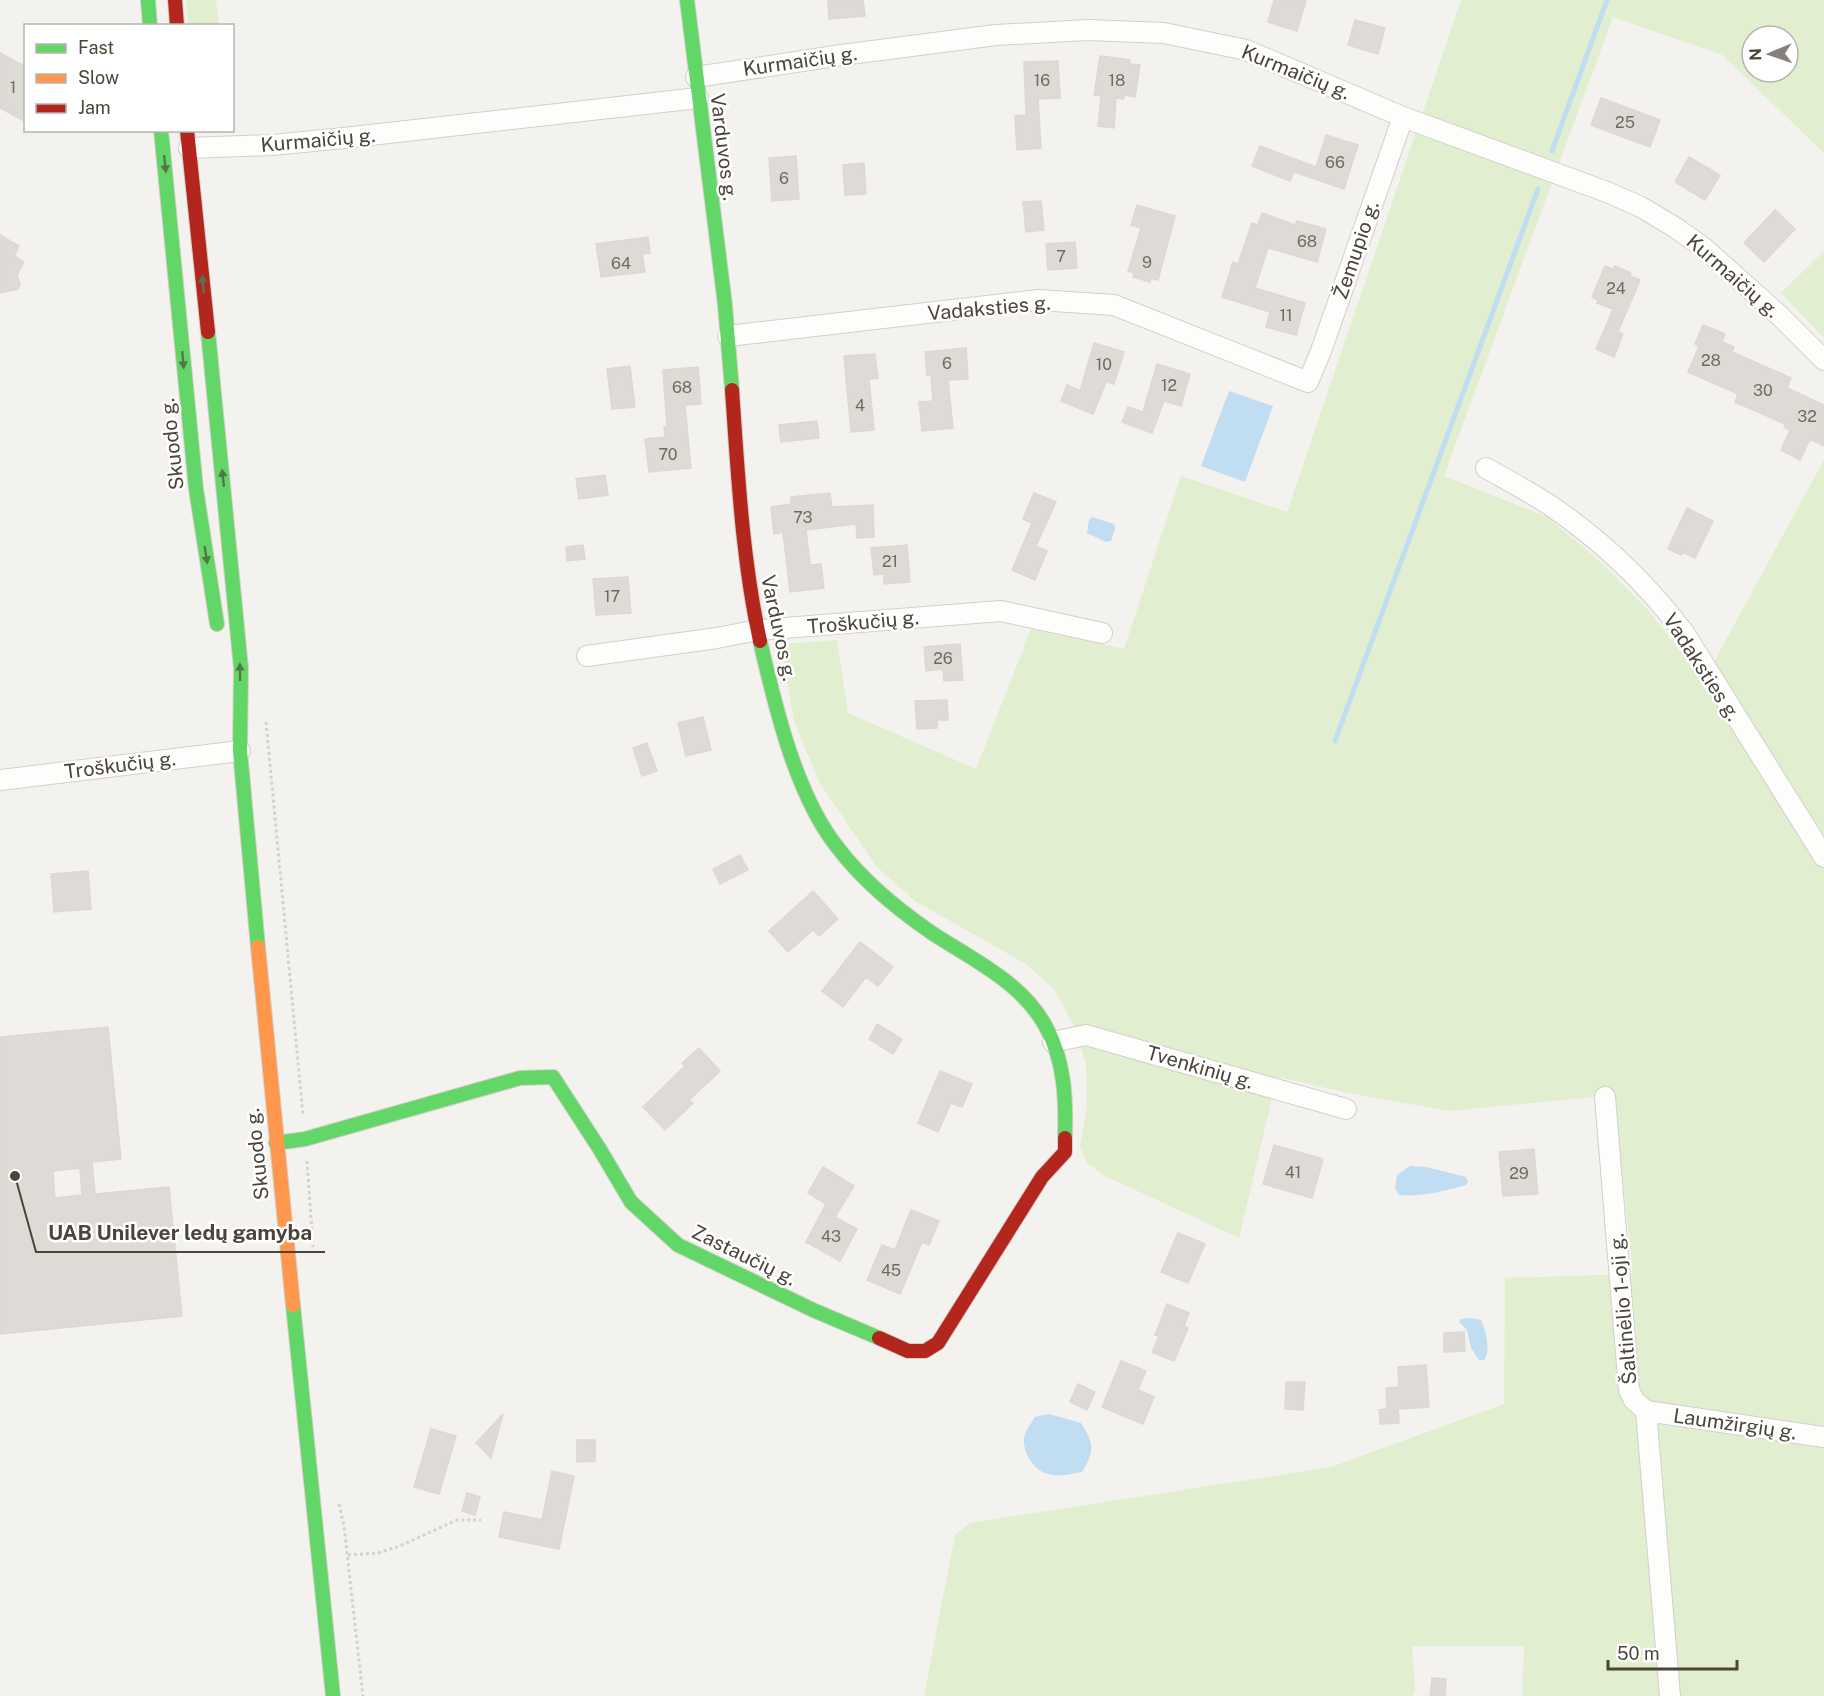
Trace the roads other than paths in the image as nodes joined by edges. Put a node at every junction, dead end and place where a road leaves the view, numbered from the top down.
1 (148, 0) edge
2 (175, 0) edge
3 (687, 0) edge
4 (150, 24) edge
5 (177, 24) edge
6 (696, 77) junction
7 (698, 98) junction
8 (1402, 117) junction
9 (161, 132) edge
10 (188, 139) edge
11 (728, 336) junction
12 (1824, 360) edge
13 (1308, 382) joint
14 (1486, 468) dead end
15 (758, 630) junction
16 (1102, 633) dead end
17 (218, 637) dead end
18 (587, 656) dead end
19 (228, 693) dead end
20 (240, 751) junction
21 (0, 780) edge
22 (1824, 857) edge
23 (1053, 1042) junction
24 (1605, 1097) dead end
25 (1346, 1109) dead end
26 (276, 1143) junction
27 (1065, 1152) joint
28 (1646, 1411) junction
29 (1824, 1437) edge
30 (333, 1696) edge
31 (1670, 1696) edge

1 - 4 street
2 - 5 street
3 - 6 street, Varduvos g.
6 - 7 street, Varduvos g.
6 - 8 street, Kurmaičių g.
7 - 10 street, Kurmaičių g.
7 - 11 street, Varduvos g.
8 - 12 street, Kurmaičių g.
8 - 13 street, Žemupio g.
9 -> 17 street, Skuodo g.
20 -> 10 street, Skuodo g.
11 - 13 street, Vadaksties g.
11 - 15 street, Varduvos g.
14 - 22 street, Vadaksties g.
15 - 16 street, Troškučių g.
15 - 18 street, Troškučių g.
15 - 23 street, Varduvos g.
19 - 20 street, Skuodo g.
20 - 21 street, Troškučių g.
20 - 26 street, Skuodo g.
23 - 25 street, Tvenkinių g.
23 - 27 street, Varduvos g.
24 - 28 street, Šaltinėlio 1-oji g.
26 - 27 street, Zastaučių g.
26 - 30 street, Skuodo g.
28 - 29 street, Laumžirgių g.
28 - 31 street, Šaltinėlio 1-oji g.

